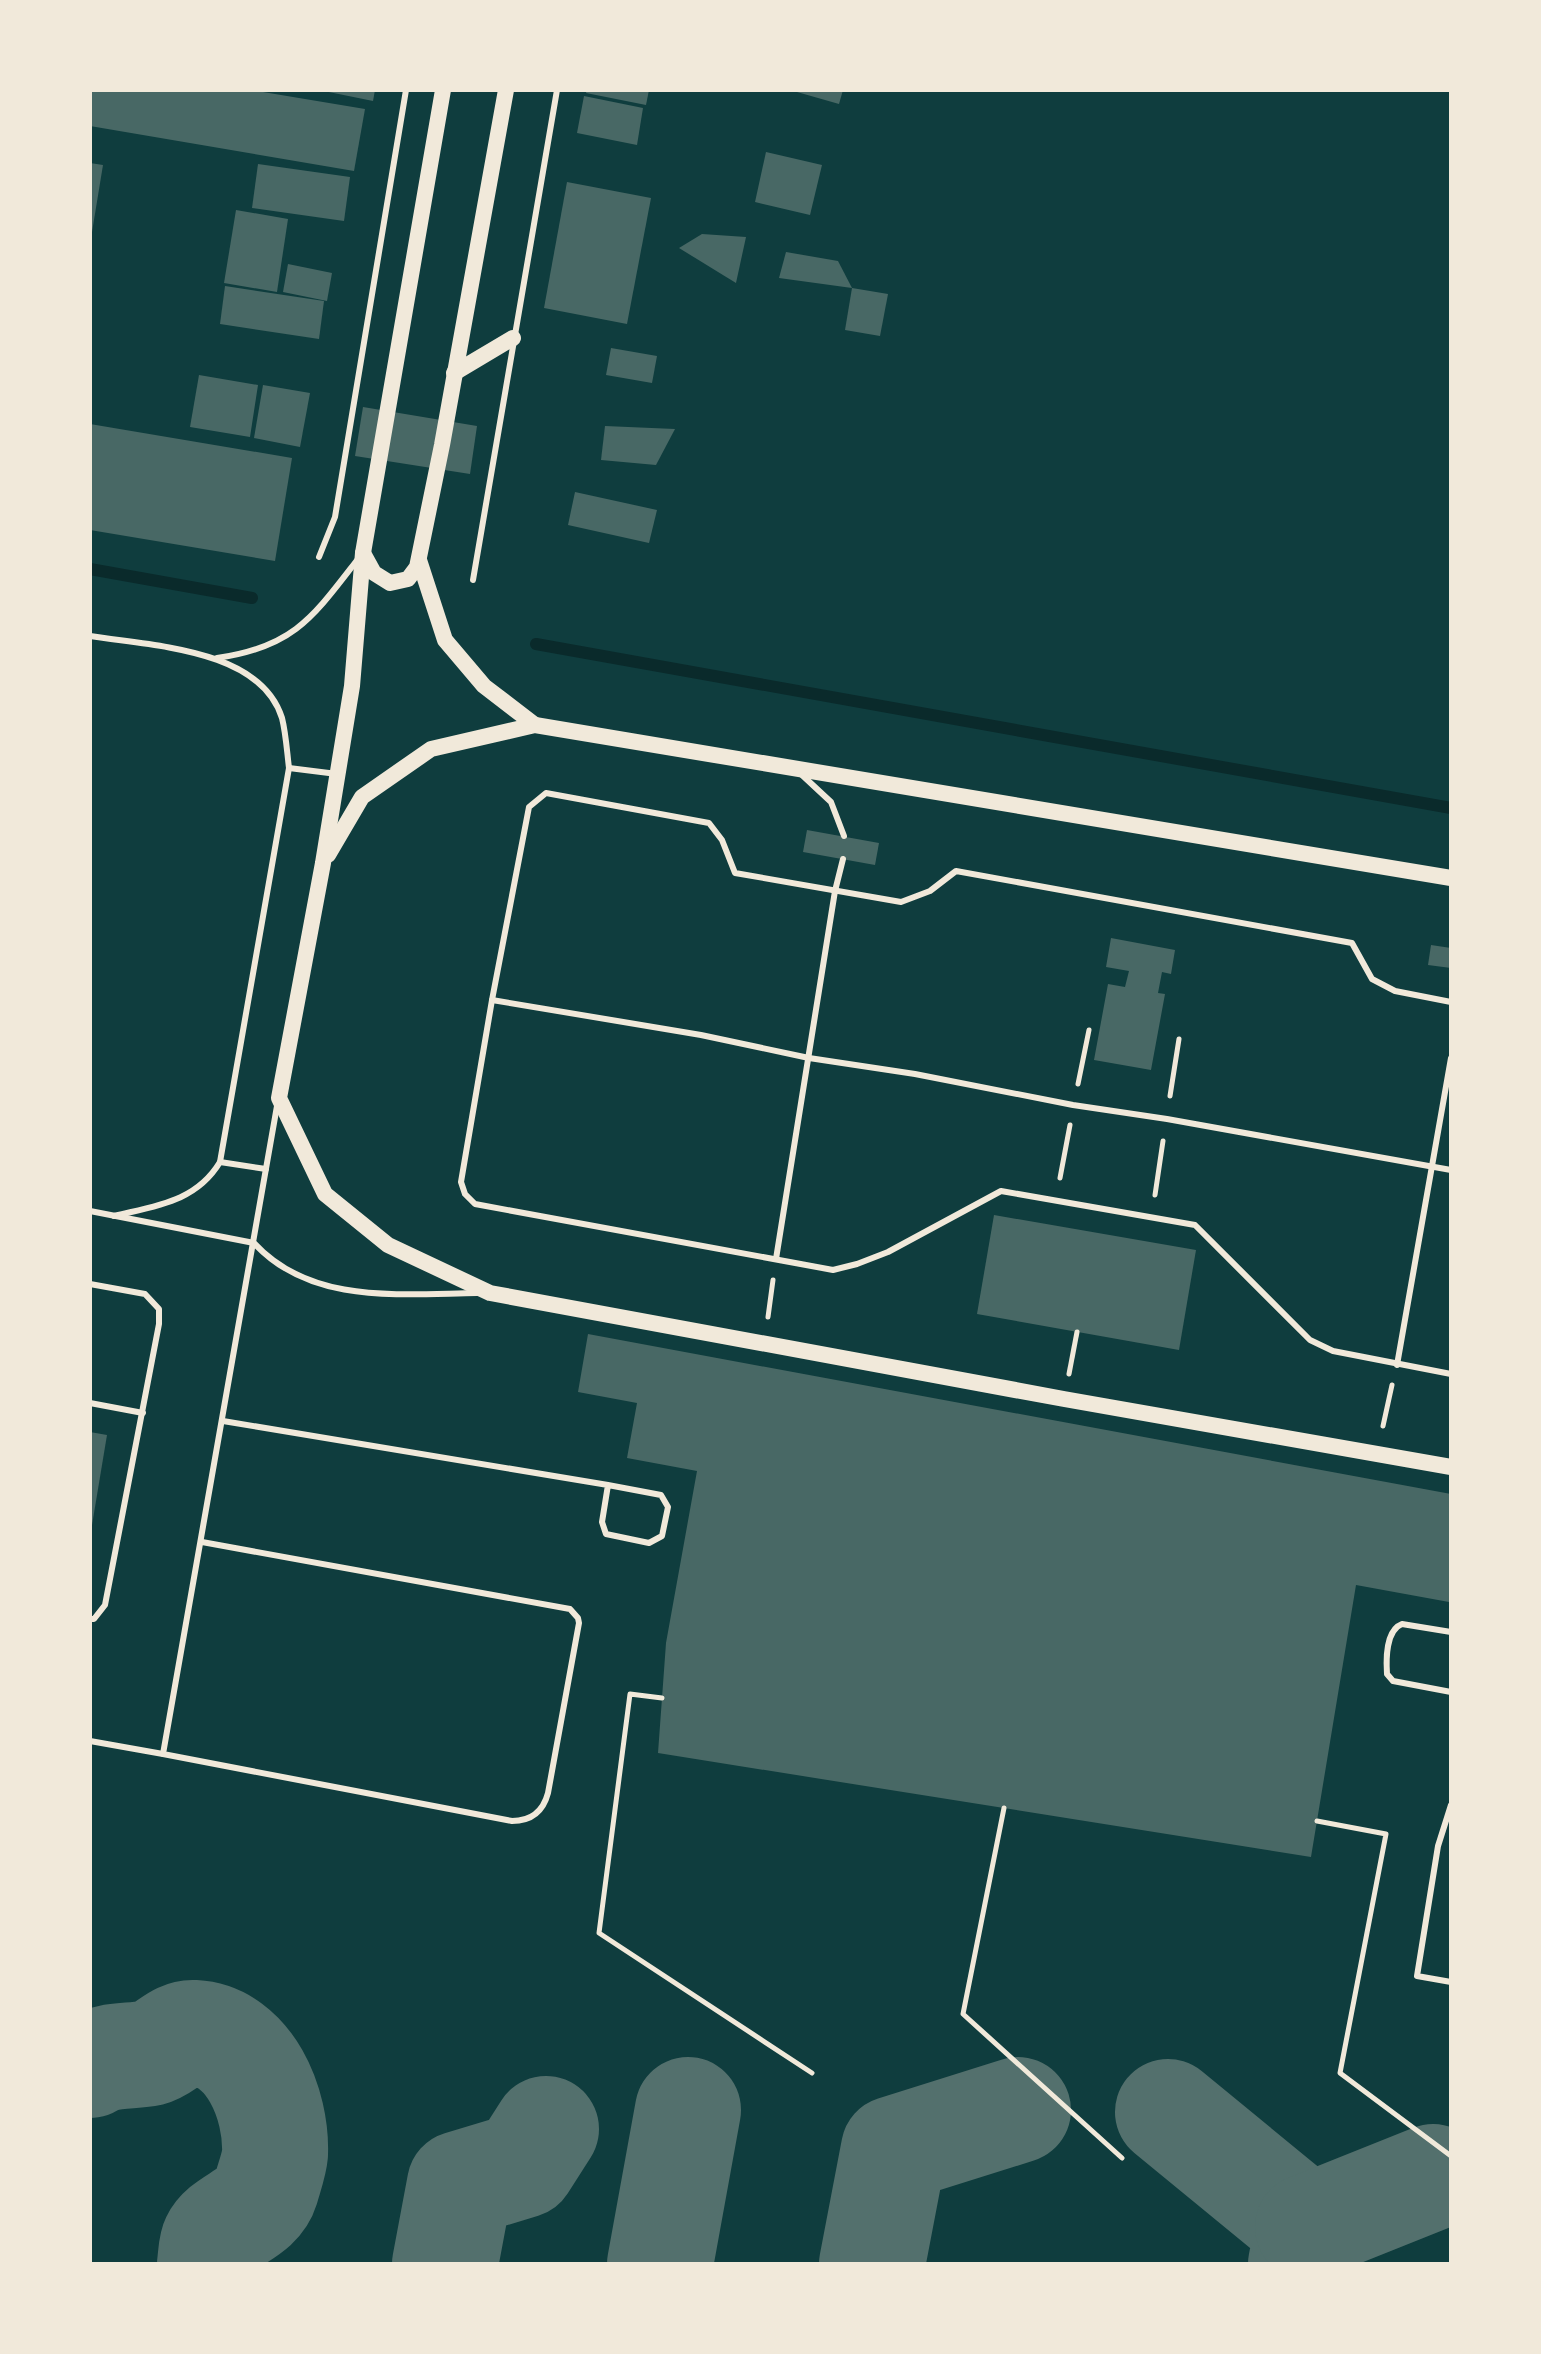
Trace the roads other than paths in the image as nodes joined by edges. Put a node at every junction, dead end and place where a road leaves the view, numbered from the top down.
1 (406, 90) edge
2 (443, 90) edge
3 (506, 90) edge
4 (557, 90) edge
5 (513, 338) junction
6 (454, 373) junction
7 (363, 553) junction
8 (319, 557) dead end
9 (419, 560) junction
10 (473, 580) dead end
11 (90, 636) edge
12 (217, 658) junction
13 (535, 725) junction
14 (794, 767) junction
15 (289, 768) junction
16 (338, 774) junction
17 (844, 836) dead end
18 (843, 859) dead end
19 (323, 863) junction
20 (1451, 878) edge
21 (835, 891) junction
22 (492, 1000) junction
23 (1451, 1002) edge
24 (809, 1058) junction
25 (1451, 1058) edge
26 (279, 1098) junction
27 (220, 1162) junction
28 (1431, 1166) junction
29 (266, 1169) junction
30 (1451, 1170) edge
31 (90, 1211) edge
32 (114, 1216) junction
33 (254, 1243) junction
34 (776, 1259) junction
35 (90, 1284) edge
36 (490, 1293) junction
37 (1397, 1365) junction
38 (1451, 1374) edge
39 (90, 1403) edge
40 (143, 1413) junction
41 (223, 1421) junction
42 (1451, 1467) edge
43 (608, 1485) junction
44 (202, 1542) junction
45 (90, 1619) edge
46 (1451, 1632) edge
47 (1451, 1692) edge
48 (90, 1741) edge
49 (163, 1754) junction
50 (1451, 1805) edge
51 (1451, 1982) edge

1 - 8 lane
2 - 7 main road
3 - 6 main road
4 - 5 lane
5 - 6 main road
5 - 10 lane
6 - 9 main road
7 - 9 main road
7 - 12 lane
7 - 16 main road
9 - 13 main road
11 - 12 lane
12 - 15 lane
13 - 14 main road
13 - 19 main road
14 - 17 lane
14 - 20 main road
15 - 16 lane
15 - 27 lane
16 - 19 main road
18 - 21 lane
19 - 26 main road
21 - 22 lane
21 - 23 lane
21 - 24 lane
22 - 24 lane
22 - 34 lane
24 - 28 lane
24 - 34 lane
25 - 28 lane
26 - 29 lane
26 - 36 main road
27 - 29 lane
27 - 32 lane
28 - 30 lane
28 - 37 lane
29 - 33 lane
31 - 32 lane
32 - 33 lane
33 - 36 lane
33 - 41 lane
34 - 37 lane
35 - 40 lane
36 - 42 main road
37 - 38 lane
39 - 40 lane
40 - 45 lane
41 - 43 lane
41 - 44 lane
43 - 43 lane
44 - 49 lane
44 - 49 lane
46 - 47 lane
48 - 49 lane
50 - 51 lane

